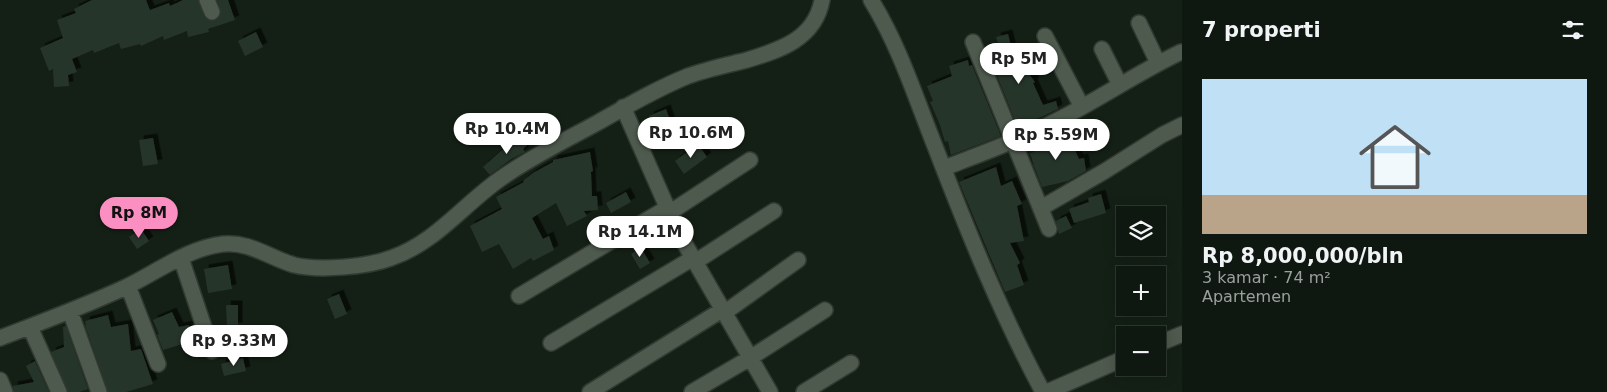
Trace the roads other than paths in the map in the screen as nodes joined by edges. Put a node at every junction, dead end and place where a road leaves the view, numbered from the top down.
1 (822, 0) edge
2 (871, 0) edge
3 (1139, 24) dead end
4 (1045, 36) dead end
5 (974, 42) dead end
6 (1102, 49) dead end
7 (1181, 52) edge
8 (1158, 63) junction
9 (1120, 85) junction
10 (1082, 106) junction
11 (623, 108) junction
12 (1182, 125) edge
13 (1013, 142) junction
14 (750, 160) dead end
15 (944, 168) junction
16 (1041, 208) junction
17 (668, 210) junction
18 (774, 211) dead end
19 (1049, 229) dead end
20 (180, 258) junction
21 (694, 260) junction
22 (798, 260) dead end
23 (128, 286) junction
24 (519, 296) dead end
25 (70, 310) junction
26 (825, 310) dead end
27 (723, 311) junction
28 (30, 327) junction
29 (1182, 334) edge
30 (0, 338) edge
31 (1166, 341) edge
32 (550, 342) dead end
33 (212, 351) dead end
34 (750, 358) junction
35 (1116, 362) edge
36 (851, 363) dead end
37 (158, 364) dead end
38 (0, 380) edge
39 (5, 392) edge
40 (59, 392) edge
41 (99, 392) edge
42 (590, 392) edge
43 (692, 392) edge
44 (770, 392) edge
45 (804, 392) edge
46 (1043, 392) edge
47 (1047, 392) edge

1 - 11 street
2 - 15 street
3 - 8 street
4 - 10 street
5 - 13 street
6 - 9 street
7 - 8 street
8 - 9 street
9 - 10 street
10 - 13 street
11 - 17 street
11 - 20 street
12 - 16 street
13 - 15 street
13 - 16 street
14 - 17 street
15 - 46 street
16 - 19 street
17 - 21 street
17 - 24 street
18 - 21 street
20 - 23 street
20 - 33 street
21 - 27 street
21 - 32 street
22 - 27 street
23 - 25 street
23 - 37 street
25 - 28 street
25 - 41 street
26 - 34 street
27 - 34 street
27 - 42 street
28 - 30 street
28 - 40 street
29 - 31 street
34 - 43 street
34 - 44 street
35 - 47 street
36 - 45 street
38 - 39 street

